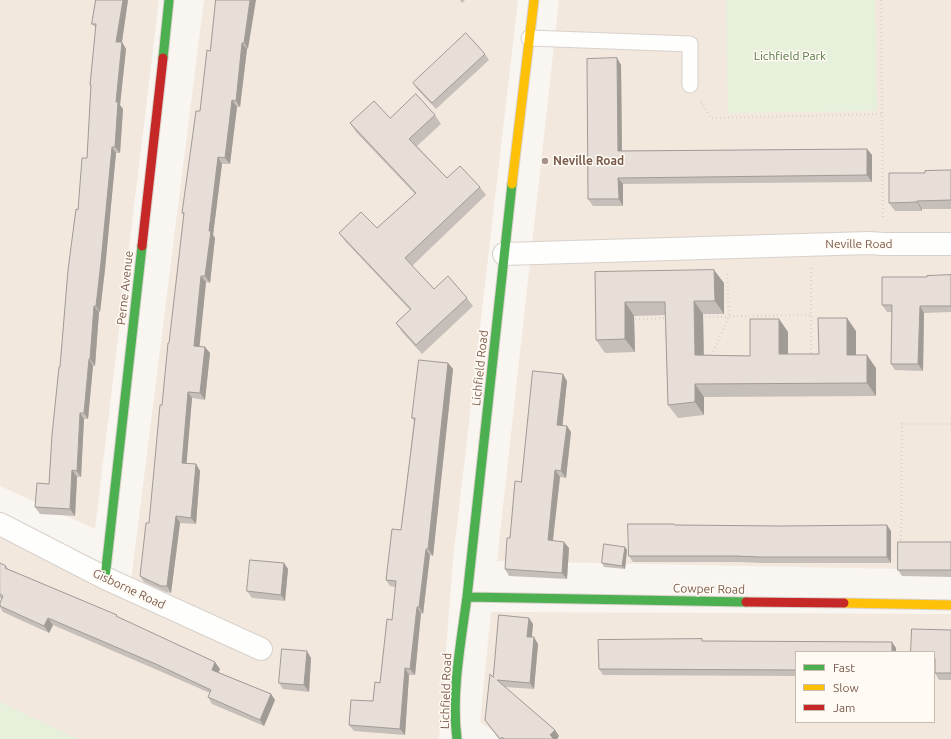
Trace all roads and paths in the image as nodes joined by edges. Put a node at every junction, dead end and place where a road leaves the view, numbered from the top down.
1 (169, 0) edge
2 (534, 0) edge
3 (881, 0) edge
4 (529, 38) junction
5 (690, 84) joint
6 (882, 114) junction
7 (884, 244) junction
8 (951, 244) edge
9 (811, 245) junction
10 (726, 247) junction
11 (504, 254) junction
12 (811, 315) junction
13 (729, 316) junction
14 (674, 317) edge
15 (698, 317) edge
16 (635, 319) edge
17 (811, 360) edge
18 (707, 364) edge
19 (951, 424) edge
20 (0, 524) edge
21 (900, 549) edge
22 (105, 578) junction
23 (467, 597) junction
24 (951, 605) edge
25 (261, 648) dead end
26 (457, 739) edge

1 - 22 street, Perne Avenue
2 - 4 street, Lichfield Road
3 - 6 path
4 - 5 lane
4 - 11 street, Lichfield Road
5 - 6 path
6 - 7 path
7 - 8 street, Neville Road
7 - 9 street, Neville Road
9 - 10 street, Neville Road
9 - 12 path
10 - 11 street, Neville Road
10 - 13 path
11 - 23 street, Lichfield Road
12 - 13 path
12 - 17 path
13 - 15 path
13 - 18 path
14 - 16 path
19 - 21 path
20 - 22 street, Gisborne Road
22 - 25 street, Gisborne Road
23 - 24 street, Cowper Road
23 - 26 street, Lichfield Road

